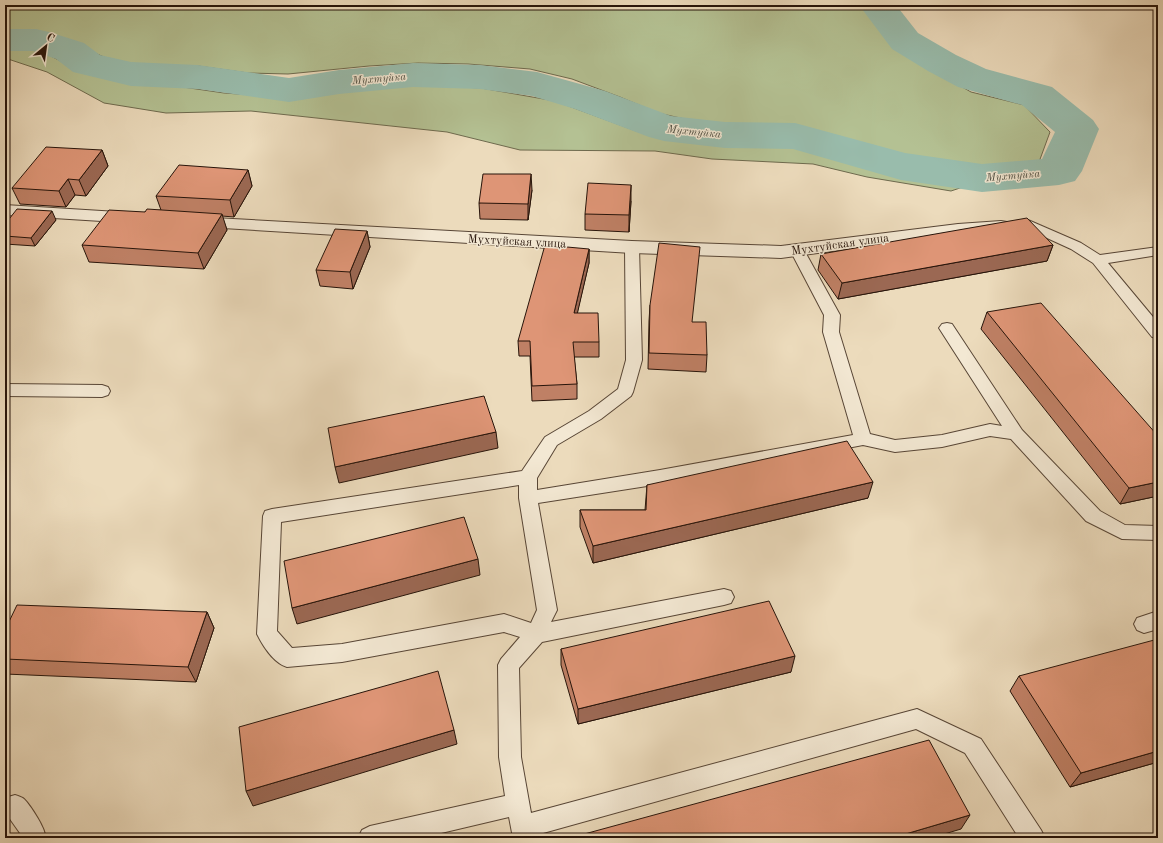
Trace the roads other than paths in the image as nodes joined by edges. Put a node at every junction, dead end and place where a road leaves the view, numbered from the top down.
1 (10, 214) edge
2 (152, 220) edge
3 (176, 221) edge
4 (1028, 224) joint
5 (632, 247) junction
6 (797, 250) junction
7 (1158, 251) edge
8 (1098, 260) junction
9 (947, 328) dead end
10 (1158, 333) edge
11 (5, 390) edge
12 (102, 390) dead end
13 (1016, 434) junction
14 (863, 439) junction
15 (528, 477) junction
16 (528, 498) junction
17 (1158, 533) edge
18 (724, 597) dead end
19 (536, 634) junction
20 (518, 804) junction
21 (8, 805) edge
22 (523, 832) edge
23 (33, 838) edge
24 (370, 838) edge
25 (1033, 838) edge

1 - 2 street
3 - 5 street, Мухтуйская улица
4 - 6 street, Мухтуйская улица
4 - 8 lane
5 - 6 street, Мухтуйская улица
5 - 15 lane
6 - 14 lane
7 - 8 lane
8 - 10 lane
9 - 13 lane
11 - 12 lane
13 - 14 lane
13 - 17 lane
14 - 16 lane
15 - 16 lane
15 - 19 lane
16 - 19 lane
18 - 19 lane
19 - 20 lane
20 - 22 lane
20 - 24 lane
21 - 23 lane
22 - 25 lane

